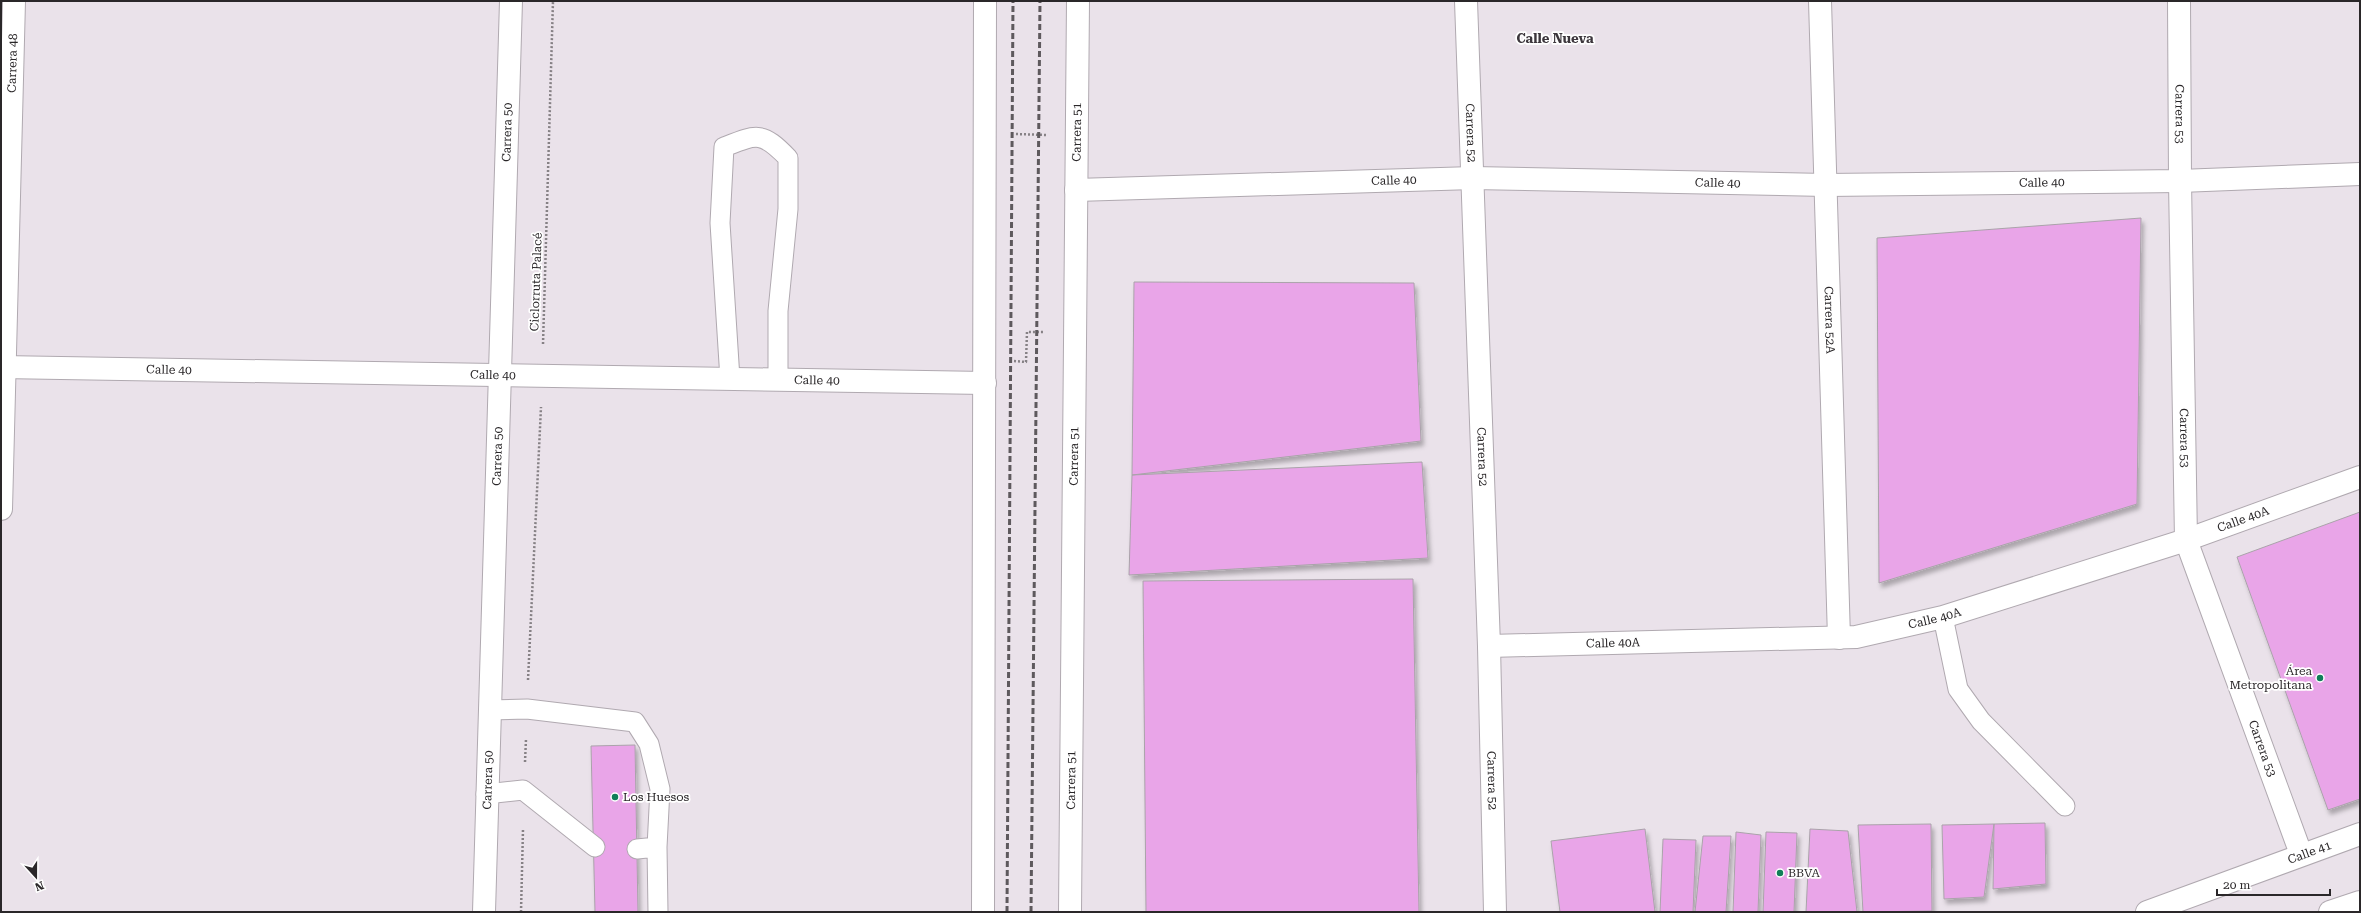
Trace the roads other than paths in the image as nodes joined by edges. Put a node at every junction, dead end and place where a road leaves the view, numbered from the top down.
1 (14, 1) edge
2 (511, 1) edge
3 (985, 1) edge
4 (1078, 1) edge
5 (1466, 1) edge
6 (1820, 1) edge
7 (2179, 1) edge
8 (2360, 174) edge
9 (1473, 178) junction
10 (2180, 181) junction
11 (1826, 185) junction
12 (1076, 190) junction
13 (3, 367) edge
14 (500, 375) junction
15 (730, 379) junction
16 (778, 380) junction
17 (985, 383) junction
18 (2360, 477) edge
19 (1, 509) edge
20 (2186, 540) junction
21 (1943, 617) junction
22 (1839, 638) junction
23 (1489, 646) junction
24 (489, 710) junction
25 (486, 794) junction
26 (2065, 806) dead end
27 (2360, 834) edge
28 (595, 847) dead end
29 (657, 847) junction
30 (637, 849) dead end
31 (2301, 854) junction
32 (2184, 898) junction
33 (2360, 902) edge
34 (484, 912) edge
35 (658, 912) edge
36 (983, 912) edge
37 (1070, 912) edge
38 (1495, 912) edge
39 (2147, 912) edge
40 (2166, 912) edge
41 (2330, 912) edge

1 - 13 street, Carrera 48
2 - 14 street, Carrera 50
3 - 17 street
4 - 12 street, Carrera 51
5 - 9 street, Carrera 52
6 - 11 street, Carrera 52A
7 - 10 street, Carrera 53
8 - 10 street, Calle 40
9 - 11 street, Calle 40
9 - 12 street, Calle 40
9 - 23 street, Carrera 52
10 - 11 street, Calle 40
10 - 20 street, Carrera 53
11 - 22 street, Carrera 52A
12 - 37 street, Carrera 51
13 - 14 street, Calle 40
13 - 19 street, Carrera 48
14 - 15 street, Calle 40
14 - 24 street, Carrera 50
15 - 16 street, Calle 40
15 - 16 lane
16 - 17 street, Calle 40
17 - 36 street
18 - 20 street, Calle 40A
20 - 21 street, Calle 40A
20 - 31 street, Carrera 53
21 - 22 street, Calle 40A
21 - 26 lane
22 - 23 street, Calle 40A
23 - 38 street, Carrera 52
24 - 25 street, Carrera 50
24 - 29 lane
25 - 28 lane
25 - 34 street, Carrera 50
27 - 31 street, Calle 41
29 - 30 lane
29 - 35 lane
31 - 32 street, Calle 41
32 - 39 street, Calle 41
32 - 40 street
33 - 41 street

